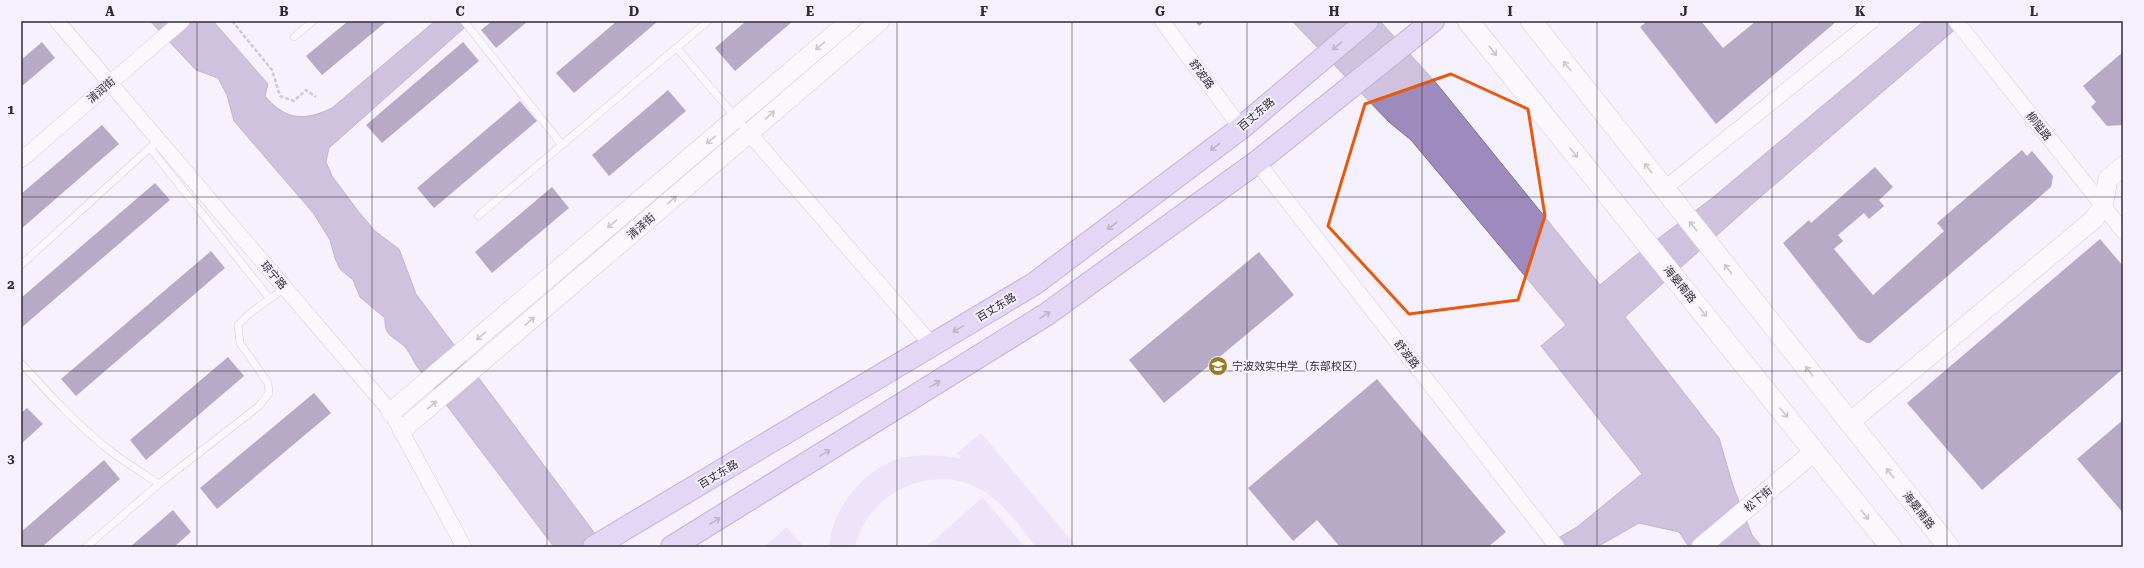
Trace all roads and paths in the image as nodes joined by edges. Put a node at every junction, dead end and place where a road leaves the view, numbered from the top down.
1 (56, 21) edge
2 (182, 21) edge
3 (232, 21) edge
4 (313, 21) edge
5 (464, 21) edge
6 (708, 21) edge
7 (850, 21) edge
8 (880, 21) edge
9 (1162, 21) edge
10 (1366, 21) edge
11 (1433, 21) edge
12 (1468, 21) edge
13 (1531, 21) edge
14 (1872, 21) edge
15 (1956, 21) edge
16 (294, 37) dead end
17 (677, 48) junction
18 (110, 83) junction
19 (316, 97) dead end
20 (736, 118) junction
21 (1241, 128) junction
22 (749, 134) junction
23 (154, 144) junction
24 (562, 145) junction
25 (21, 160) edge
26 (1257, 162) junction
27 (2123, 166) edge
28 (1664, 189) junction
29 (2103, 206) junction
30 (478, 216) dead end
31 (2123, 231) edge
32 (21, 265) edge
33 (285, 288) junction
34 (270, 299) junction
35 (932, 345) junction
36 (21, 363) edge
37 (391, 412) junction
38 (1850, 422) junction
39 (402, 430) junction
40 (1815, 451) junction
41 (159, 484) junction
42 (680, 545) edge
43 (86, 547) edge
44 (464, 547) edge
45 (594, 547) edge
46 (1557, 547) edge
47 (1701, 547) edge
48 (1891, 547) edge
49 (1949, 547) edge

1 - 18 street, 琼宁路
2 - 18 street, 清润街
3 - 19 path
4 - 16 lane
5 - 24 lane
6 - 17 lane
7 -> 20 street, 清泽街
22 -> 8 street, 清泽街
9 - 21 street, 舒波路
10 -> 21 main road, 百丈东路
11 - 26 main road
12 -> 40 main road, 海晏南路
28 -> 13 main road, 海晏南路
14 - 28 street
15 - 29 street, 柳隘路
17 - 20 lane
17 - 24 lane
18 - 23 street, 琼宁路
18 - 25 street, 清润街
20 - 22 lane
20 -> 37 street, 清泽街
21 -> 35 main road, 百丈东路
22 - 35 street
39 -> 22 street, 清泽街
23 - 32 lane
23 - 33 street, 琼宁路
23 - 34 lane
24 - 30 lane
42 -> 26 main road
26 - 46 street, 舒波路
27 - 29 street
38 -> 28 main road, 海晏南路
29 - 31 street, 柳隘路
29 - 38 street
33 - 34 lane
33 - 37 street, 琼宁路
34 - 41 lane
35 - 45 main road, 百丈东路
36 - 41 lane
37 - 39 street, 琼宁路
49 -> 38 main road, 海晏南路
39 - 44 street, 琼宁路
40 - 47 street, 松下街
40 -> 48 main road, 海晏南路
41 - 43 lane

